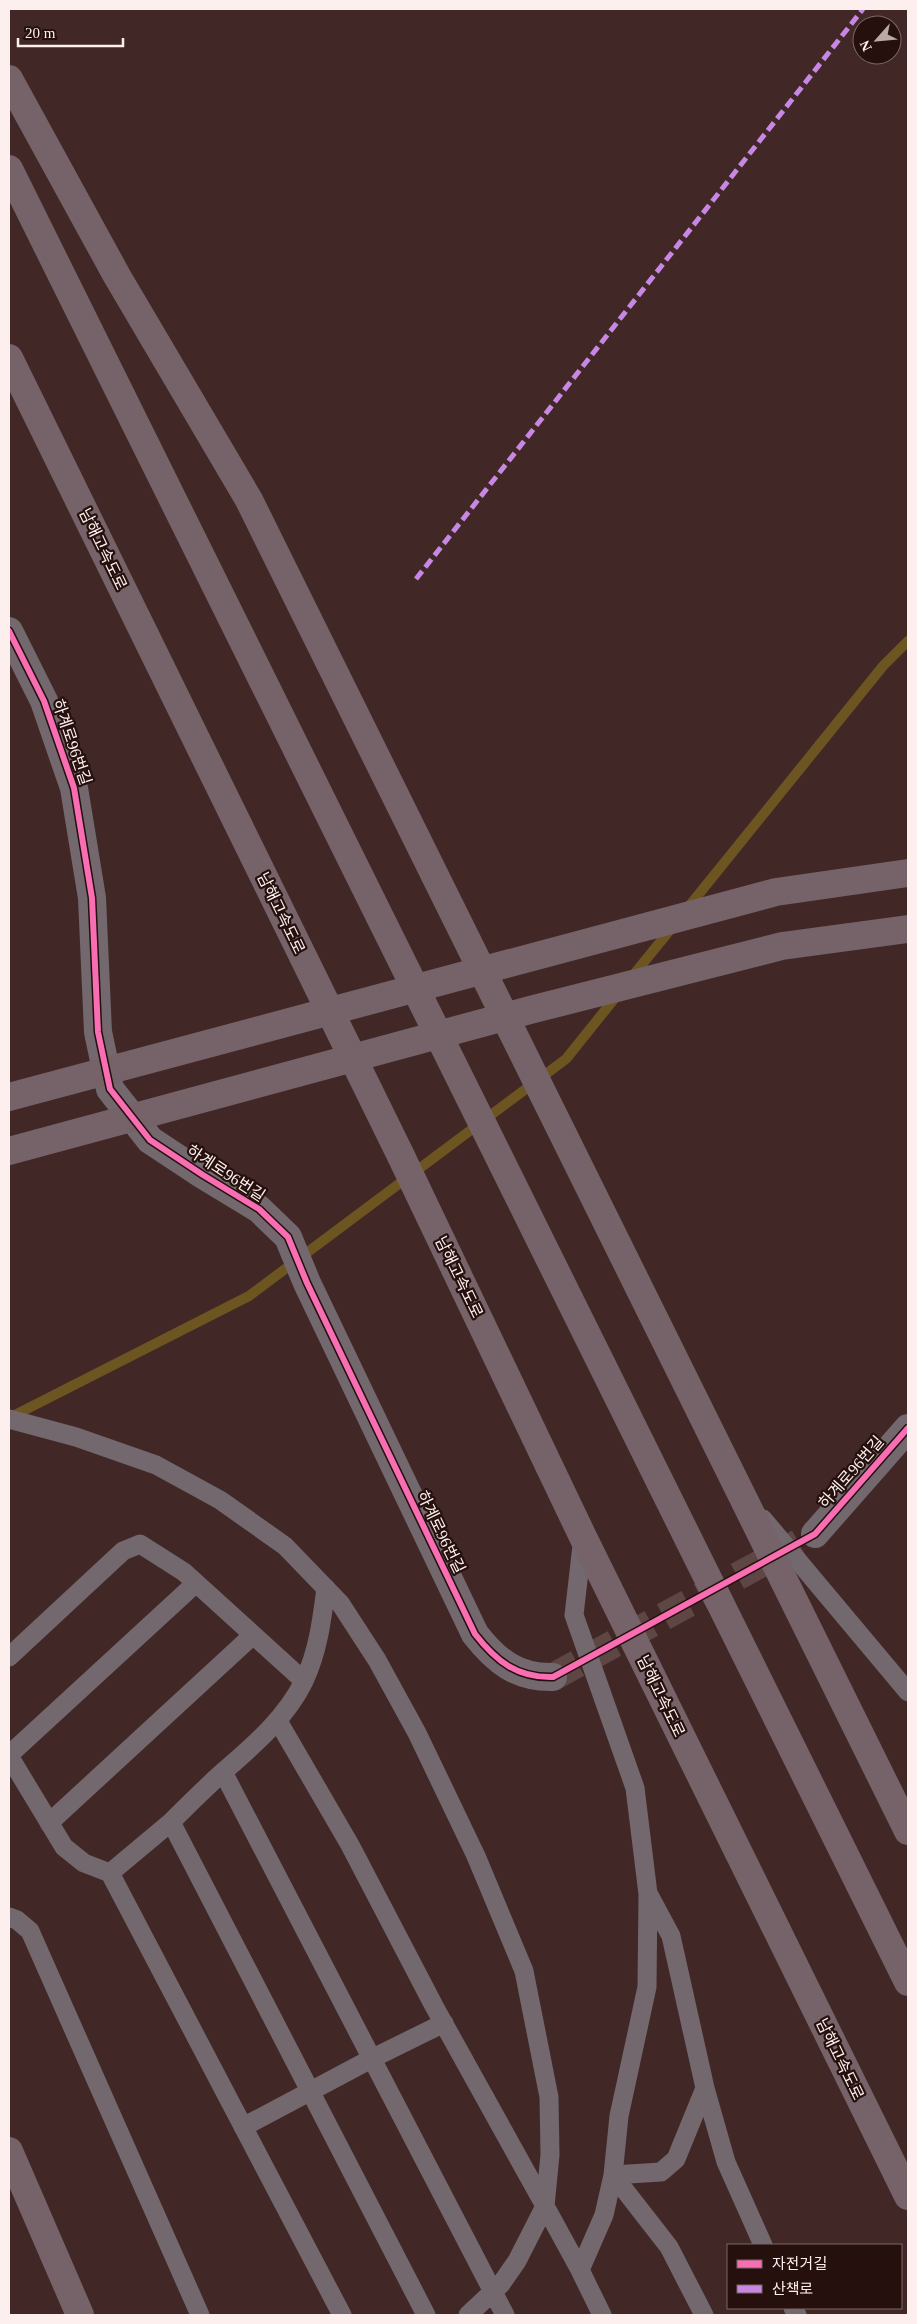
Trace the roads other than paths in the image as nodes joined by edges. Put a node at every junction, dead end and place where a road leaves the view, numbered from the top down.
1 (9, 79) edge
2 (9, 169) edge
3 (9, 358) edge
4 (9, 631) edge
5 (908, 873) edge
6 (908, 929) edge
7 (9, 1098) edge
8 (9, 1151) edge
9 (9, 1419) edge
10 (908, 1428) edge
11 (738, 1489) junction
12 (815, 1534) tunnel mouth
13 (583, 1538) junction
14 (196, 1583) junction
15 (326, 1588) junction
16 (252, 1634) junction
17 (9, 1656) edge
18 (553, 1677) tunnel mouth
19 (304, 1681) junction
20 (908, 1692) edge
21 (278, 1721) junction
22 (9, 1756) edge
23 (223, 1772) junction
24 (171, 1822) junction
25 (49, 1823) junction
26 (908, 1831) edge
27 (110, 1873) junction
28 (648, 1894) junction
29 (9, 1917) edge
30 (908, 1982) edge
31 (444, 2023) junction
32 (371, 2059) junction
33 (705, 2088) junction
34 (310, 2092) junction
35 (243, 2127) junction
36 (9, 2151) edge
37 (614, 2175) junction
38 (908, 2196) edge
39 (545, 2206) junction
40 (762, 2244) edge
41 (580, 2270) junction
42 (492, 2292) junction
43 (80, 2315) edge
44 (200, 2315) edge
45 (342, 2315) edge
46 (426, 2315) edge
47 (468, 2315) edge
48 (505, 2315) edge
49 (602, 2315) edge
50 (704, 2315) edge

1 - 11 highway
2 - 30 highway
3 - 13 highway, 남해고속도로
4 - 18 street, 하계로96번길
5 - 7 highway, bridge
6 - 8 highway, bridge
9 - 15 lane
10 - 12 street, 하계로96번길
11 - 20 lane
11 - 26 highway
13 - 28 lane
13 - 38 highway, 남해고속도로
14 - 16 lane
14 - 17 lane
14 - 22 lane
15 - 19 lane
15 - 39 lane
16 - 19 lane
16 - 25 lane
19 - 21 lane
21 - 23 lane
21 - 31 lane
22 - 25 lane
23 - 24 lane
23 - 32 lane
24 - 27 lane
24 - 34 lane
25 - 27 lane
27 - 35 lane
28 - 33 lane
28 - 37 lane
29 - 44 lane
31 - 32 lane
31 - 39 lane
32 - 34 lane
32 - 42 lane
33 - 37 lane
33 - 40 lane
34 - 35 lane
34 - 46 lane
35 - 45 lane
36 - 43 highway
37 - 41 lane
37 - 50 lane
39 - 41 lane
39 - 42 lane
41 - 49 lane
42 - 47 lane
42 - 48 lane

